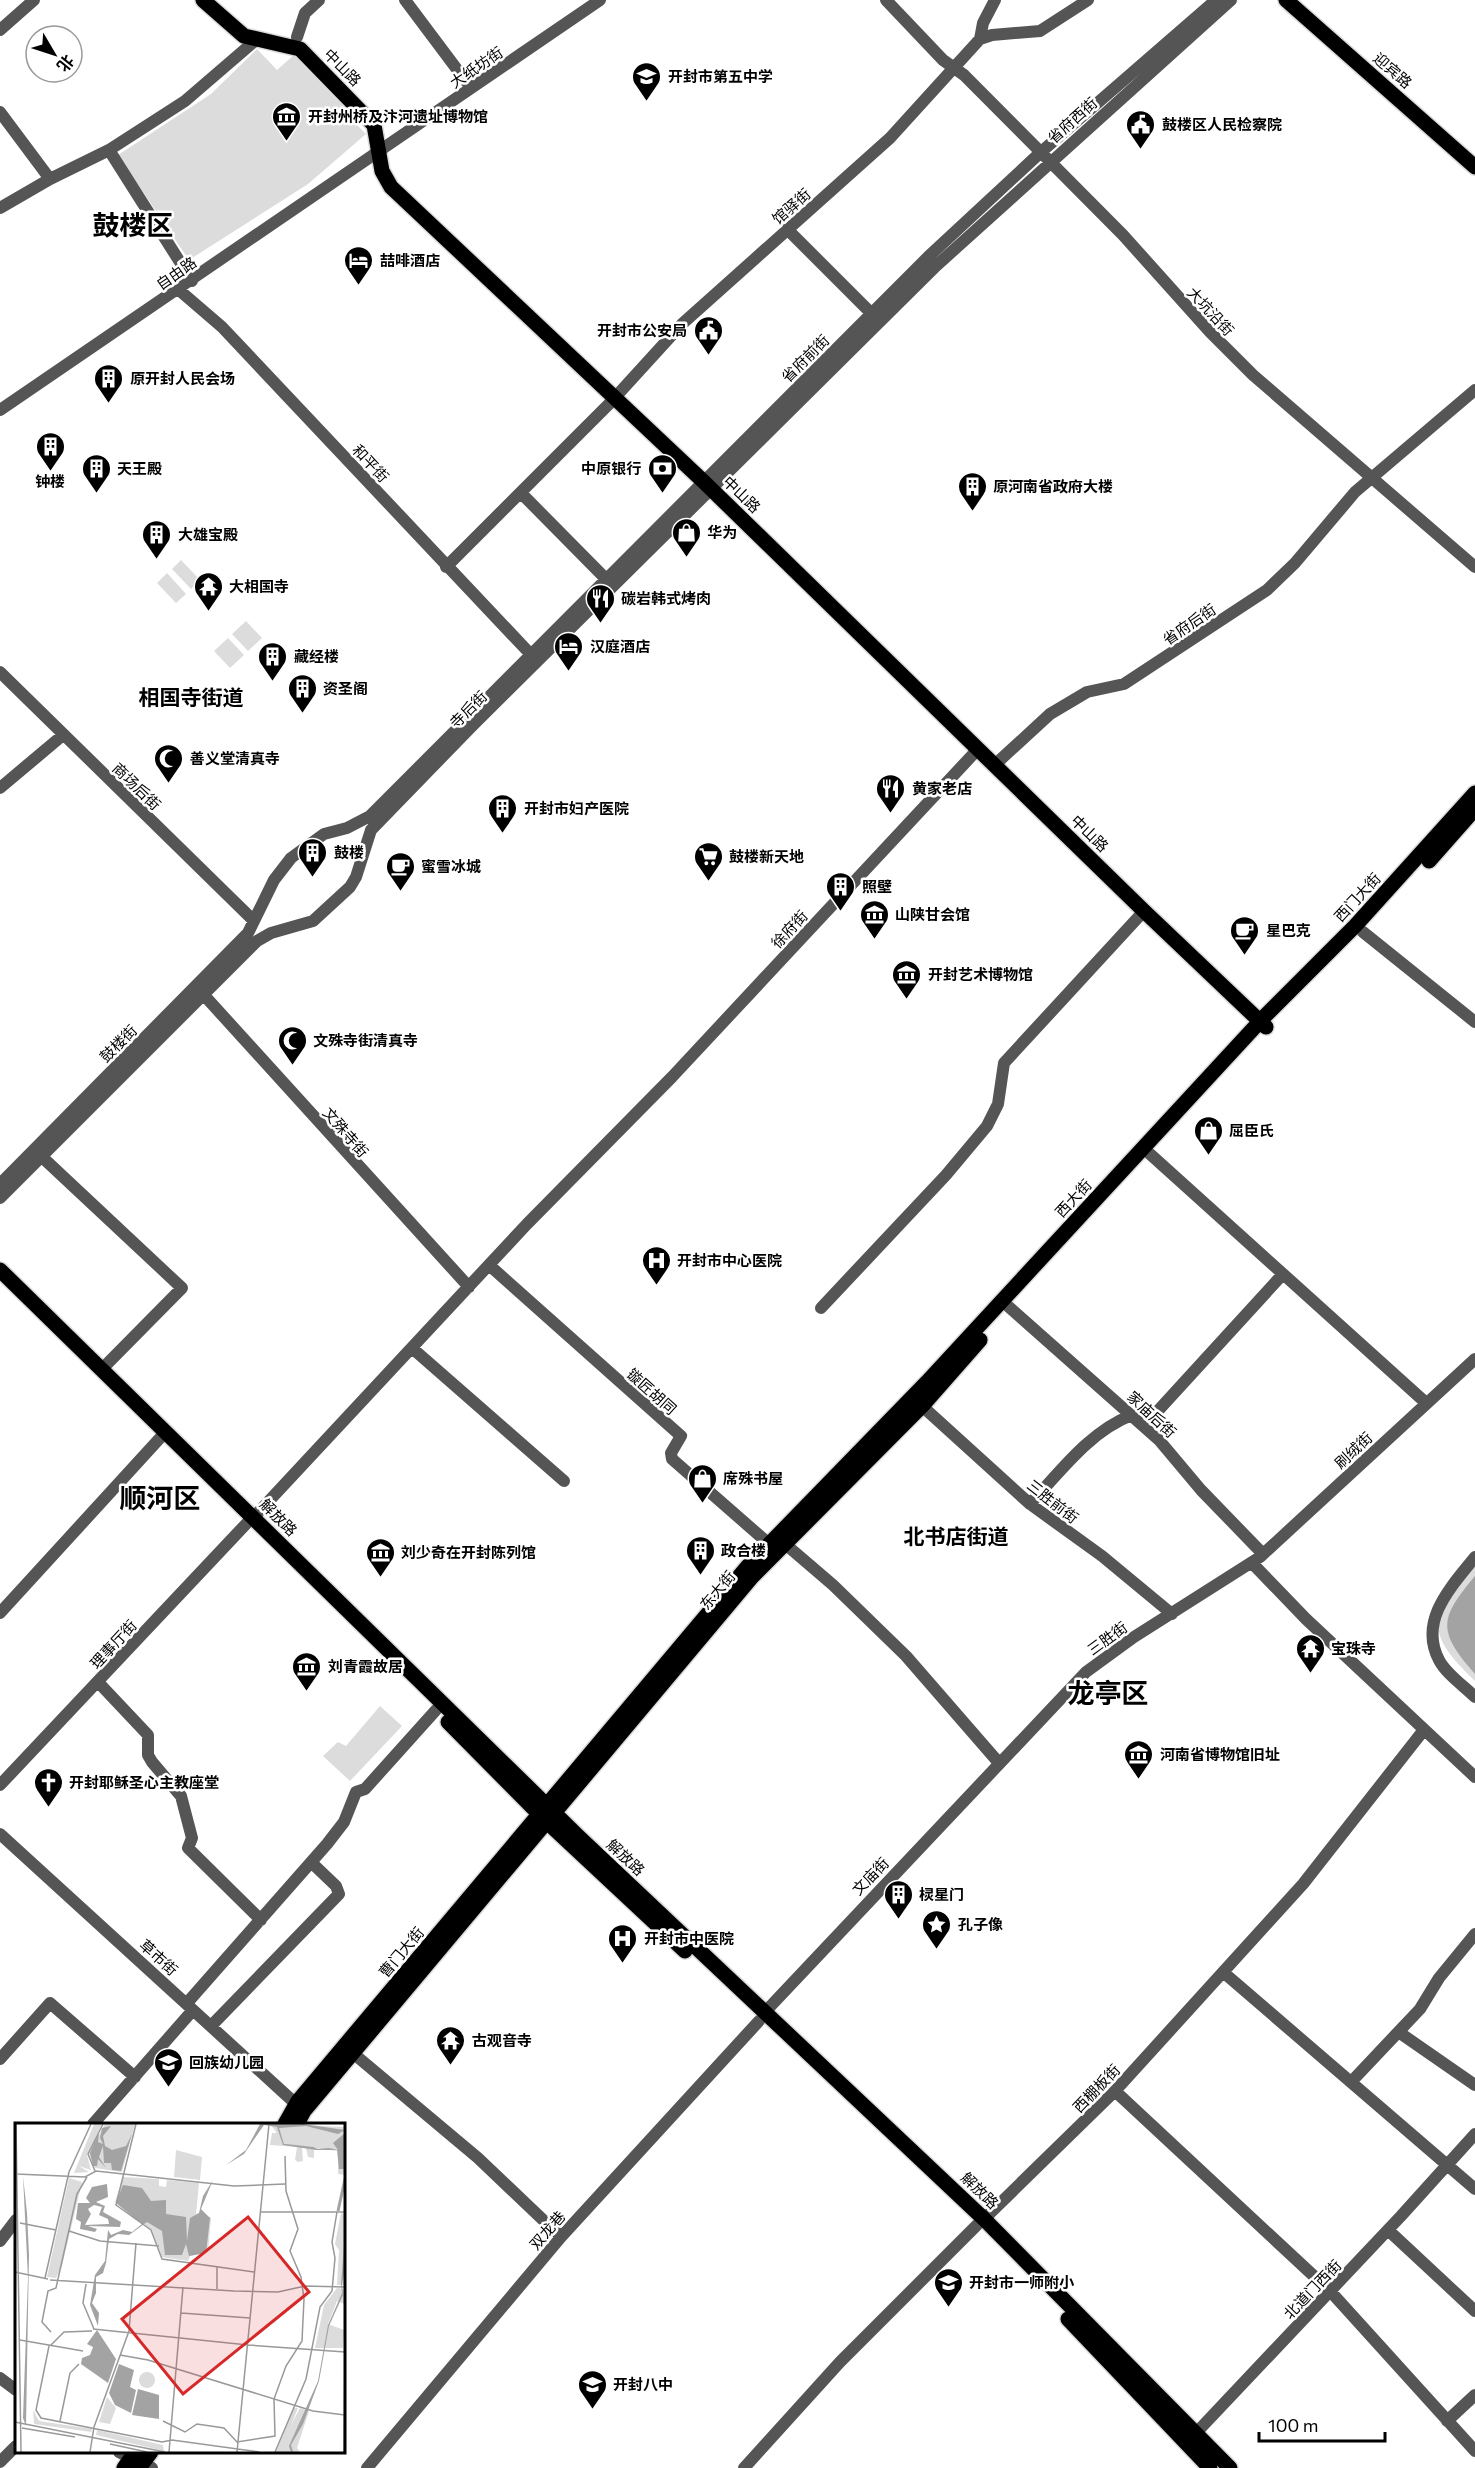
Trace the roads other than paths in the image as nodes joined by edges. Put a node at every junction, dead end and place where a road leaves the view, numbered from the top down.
1 (34, 0) edge
2 (203, 0) edge
3 (214, 0) edge
4 (319, 0) edge
5 (405, 0) edge
6 (600, 0) edge
7 (886, 0) edge
8 (995, 0) edge
9 (1088, 0) edge
10 (1216, 0) edge
11 (1231, 0) edge
12 (1286, 0) edge
13 (1300, 0) edge
14 (0, 30) edge
15 (297, 37) junction
16 (256, 39) junction
17 (980, 39) junction
18 (953, 67) junction
19 (471, 88) junction
20 (0, 112) edge
21 (109, 150) junction
22 (378, 152) junction
23 (1475, 154) edge
24 (1046, 156) junction
25 (1475, 167) edge
26 (50, 179) junction
27 (0, 207) edge
28 (787, 229) junction
29 (932, 261) junction
30 (192, 281) junction
31 (179, 290) junction
32 (871, 313) junction
33 (1475, 390) edge
34 (618, 395) junction
35 (0, 410) edge
36 (1371, 478) junction
37 (710, 482) junction
38 (521, 493) junction
39 (446, 567) junction
40 (1475, 567) edge
41 (606, 579) junction
42 (533, 658) junction
43 (0, 672) edge
44 (63, 735) junction
45 (978, 749) junction
46 (1000, 760) junction
47 (0, 788) edge
48 (1475, 793) edge
49 (1475, 809) edge
50 (1144, 911) junction
51 (254, 921) junction
52 (1363, 932) junction
53 (250, 948) joint
54 (203, 994) junction
55 (1267, 1022) junction
56 (1475, 1022) edge
57 (1150, 1154) junction
58 (41, 1156) junction
59 (0, 1184) edge
60 (0, 1198) edge
61 (489, 1265) junction
62 (0, 1270) edge
63 (1282, 1274) junction
64 (0, 1283) edge
65 (469, 1287) junction
66 (1009, 1307) junction
67 (821, 1308) dead end
68 (412, 1348) junction
69 (1475, 1359) edge
70 (103, 1368) junction
71 (917, 1402) junction
72 (1425, 1402) junction
73 (1132, 1415) junction
74 (1144, 1426) junction
75 (160, 1438) junction
76 (564, 1481) dead end
77 (1029, 1504) junction
78 (250, 1520) junction
79 (784, 1543) junction
80 (768, 1544) junction
81 (1263, 1554) junction
82 (1475, 1557) edge
83 (1252, 1563) junction
84 (0, 1614) edge
85 (1172, 1614) junction
86 (98, 1682) junction
87 (1475, 1697) edge
88 (436, 1710) junction
89 (1423, 1731) junction
90 (999, 1763) junction
91 (1475, 1777) edge
92 (0, 1785) edge
93 (547, 1813) junction
94 (0, 1834) edge
95 (312, 1863) junction
96 (261, 1920) junction
97 (1475, 1934) edge
98 (1223, 1972) junction
99 (190, 2006) junction
100 (762, 2017) junction
101 (211, 2026) junction
102 (1400, 2033) junction
103 (354, 2054) junction
104 (0, 2059) edge
105 (135, 2077) junction
106 (1352, 2081) junction
107 (1475, 2085) edge
108 (1115, 2091) junction
109 (296, 2104) junction
110 (94, 2123) edge
111 (286, 2123) edge
112 (298, 2123) edge
113 (1475, 2134) edge
114 (1448, 2164) junction
115 (1475, 2189) edge
116 (15, 2221) edge
117 (981, 2222) junction
118 (1388, 2230) junction
119 (561, 2237) junction
120 (0, 2241) edge
121 (1331, 2292) junction
122 (1475, 2311) edge
123 (0, 2378) edge
124 (15, 2389) edge
125 (1475, 2395) edge
126 (1447, 2421) junction
127 (1196, 2433) junction
128 (15, 2447) edge
129 (1475, 2451) edge
130 (0, 2462) edge
131 (749, 2466) edge
132 (367, 2468) edge
133 (1210, 2468) edge
134 (1230, 2468) edge

1 - 14 street
2 - 16 main road, 中山路
3 - 15 main road
4 - 15 street
5 - 19 street
6 - 19 street, 大纸坊街
7 - 18 street, 大坑沿街
8 - 17 street
9 - 17 street
10 - 24 street, 省府西街
11 - 24 street, 省府西街
12 - 25 main road, 迎宾路
13 - 23 main road, 迎宾路
15 - 22 main road, 中山路
16 - 21 street
16 - 22 main road, 中山路
17 - 18 street, 馆驿街
18 - 24 street, 大坑沿街
18 - 28 street, 馆驿街
19 - 22 street, 大纸坊街
20 - 26 street
21 - 26 street
21 - 30 street
22 - 30 street, 自由路
22 - 34 main road, 中山路
24 - 29 street, 省府西街
24 - 36 street, 大坑沿街
26 - 27 street
28 - 32 street
28 - 34 street, 馆驿街
29 - 32 street, 省府前街
29 - 37 street, 省府前街
30 - 31 street, 自由路
31 - 35 street, 自由路
31 - 39 street, 和平街
32 - 37 street, 省府前街
33 - 36 street, 省府后街
34 - 37 main road, 中山路
34 - 38 street, 馆驿街
36 - 40 street, 大坑沿街
36 - 46 street, 省府后街
37 - 41 street, 寺后街
37 - 42 street, 寺后街
37 - 45 main road, 中山路
37 - 46 main road, 中山路
38 - 39 street, 馆驿街
38 - 41 street
39 - 42 street, 和平街
41 - 42 street, 寺后街
42 - 51 street, 寺后街
42 - 53 street, 寺后街
43 - 44 street, 商场后街
44 - 47 street
44 - 51 street, 商场后街
45 - 50 main road, 中山路
45 - 61 street, 徐府街
46 - 55 main road, 中山路
48 - 55 main road, 西门大街
49 - 52 main road, 西门大街
50 - 55 main road, 中山路
50 - 67 street
51 - 59 street, 鼓楼街
52 - 55 main road, 西门大街
52 - 56 street
53 - 54 street, 鼓楼街
54 - 58 street, 鼓楼街
54 - 65 street, 文殊寺街
55 - 57 main road, 西大街
55 - 71 main road, 西大街
57 - 63 street
57 - 66 main road, 西大街
58 - 60 street, 鼓楼街
58 - 70 street
61 - 65 street, 徐府街
61 - 80 street, 镟匠胡同
62 - 70 main road, 解放路
63 - 72 street
63 - 74 street
64 - 75 main road, 解放路
65 - 68 street, 徐府街
66 - 71 main road, 西大街
66 - 73 street, 家庙后街
68 - 76 street
68 - 78 street, 理事厅街
69 - 72 street, 刷绒街
70 - 78 main road, 解放路
71 - 77 street, 三胜前街
71 - 79 main road, 东大街
71 - 80 main road, 东大街
72 - 81 street, 刷绒街
73 - 74 street, 家庙后街
73 - 77 street
74 - 81 street, 家庙后街
75 - 78 main road, 解放路
75 - 84 street
77 - 85 street, 三胜前街
78 - 86 street, 理事厅街
78 - 88 main road, 解放路
78 - 93 main road, 解放路
79 - 90 street
79 - 93 main road, 东大街
80 - 93 main road, 东大街
81 - 83 street, 刷绒街
82 - 87 street
83 - 85 street, 三胜街
83 - 89 street
85 - 90 street, 三胜街
86 - 92 street, 理事厅街
86 - 96 street
88 - 93 main road, 解放路
88 - 95 street
89 - 91 street
89 - 98 street, 西棚板街
90 - 100 street, 文庙街
93 - 100 main road, 解放路
93 - 103 main road, 曹门大街
93 - 109 main road, 曹门大街
94 - 99 street, 草市街
95 - 96 street
95 - 101 street
96 - 99 street
97 - 102 street
98 - 106 street
98 - 108 street, 西棚板街
99 - 101 street, 草市街
99 - 105 street
100 - 117 main road, 解放路
100 - 119 street, 双龙巷
101 - 109 street, 草市街
102 - 106 street
102 - 107 street
103 - 112 main road, 曹门大街
103 - 119 street
104 - 105 street
105 - 110 street
106 - 114 street
108 - 117 street, 西棚板街
108 - 121 street
109 - 111 main road, 曹门大街
113 - 114 street, 北道门西街
114 - 115 street
114 - 118 street, 北道门西街
116 - 120 street
117 - 127 main road, 解放路
117 - 131 street, 西棚板街
117 - 133 main road, 解放路
118 - 121 street, 北道门西街
118 - 122 street
119 - 132 street, 双龙巷
121 - 126 street
121 - 127 street, 北道门西街
123 - 124 street
125 - 126 street
126 - 129 street
127 - 134 main road, 解放路
128 - 130 street

